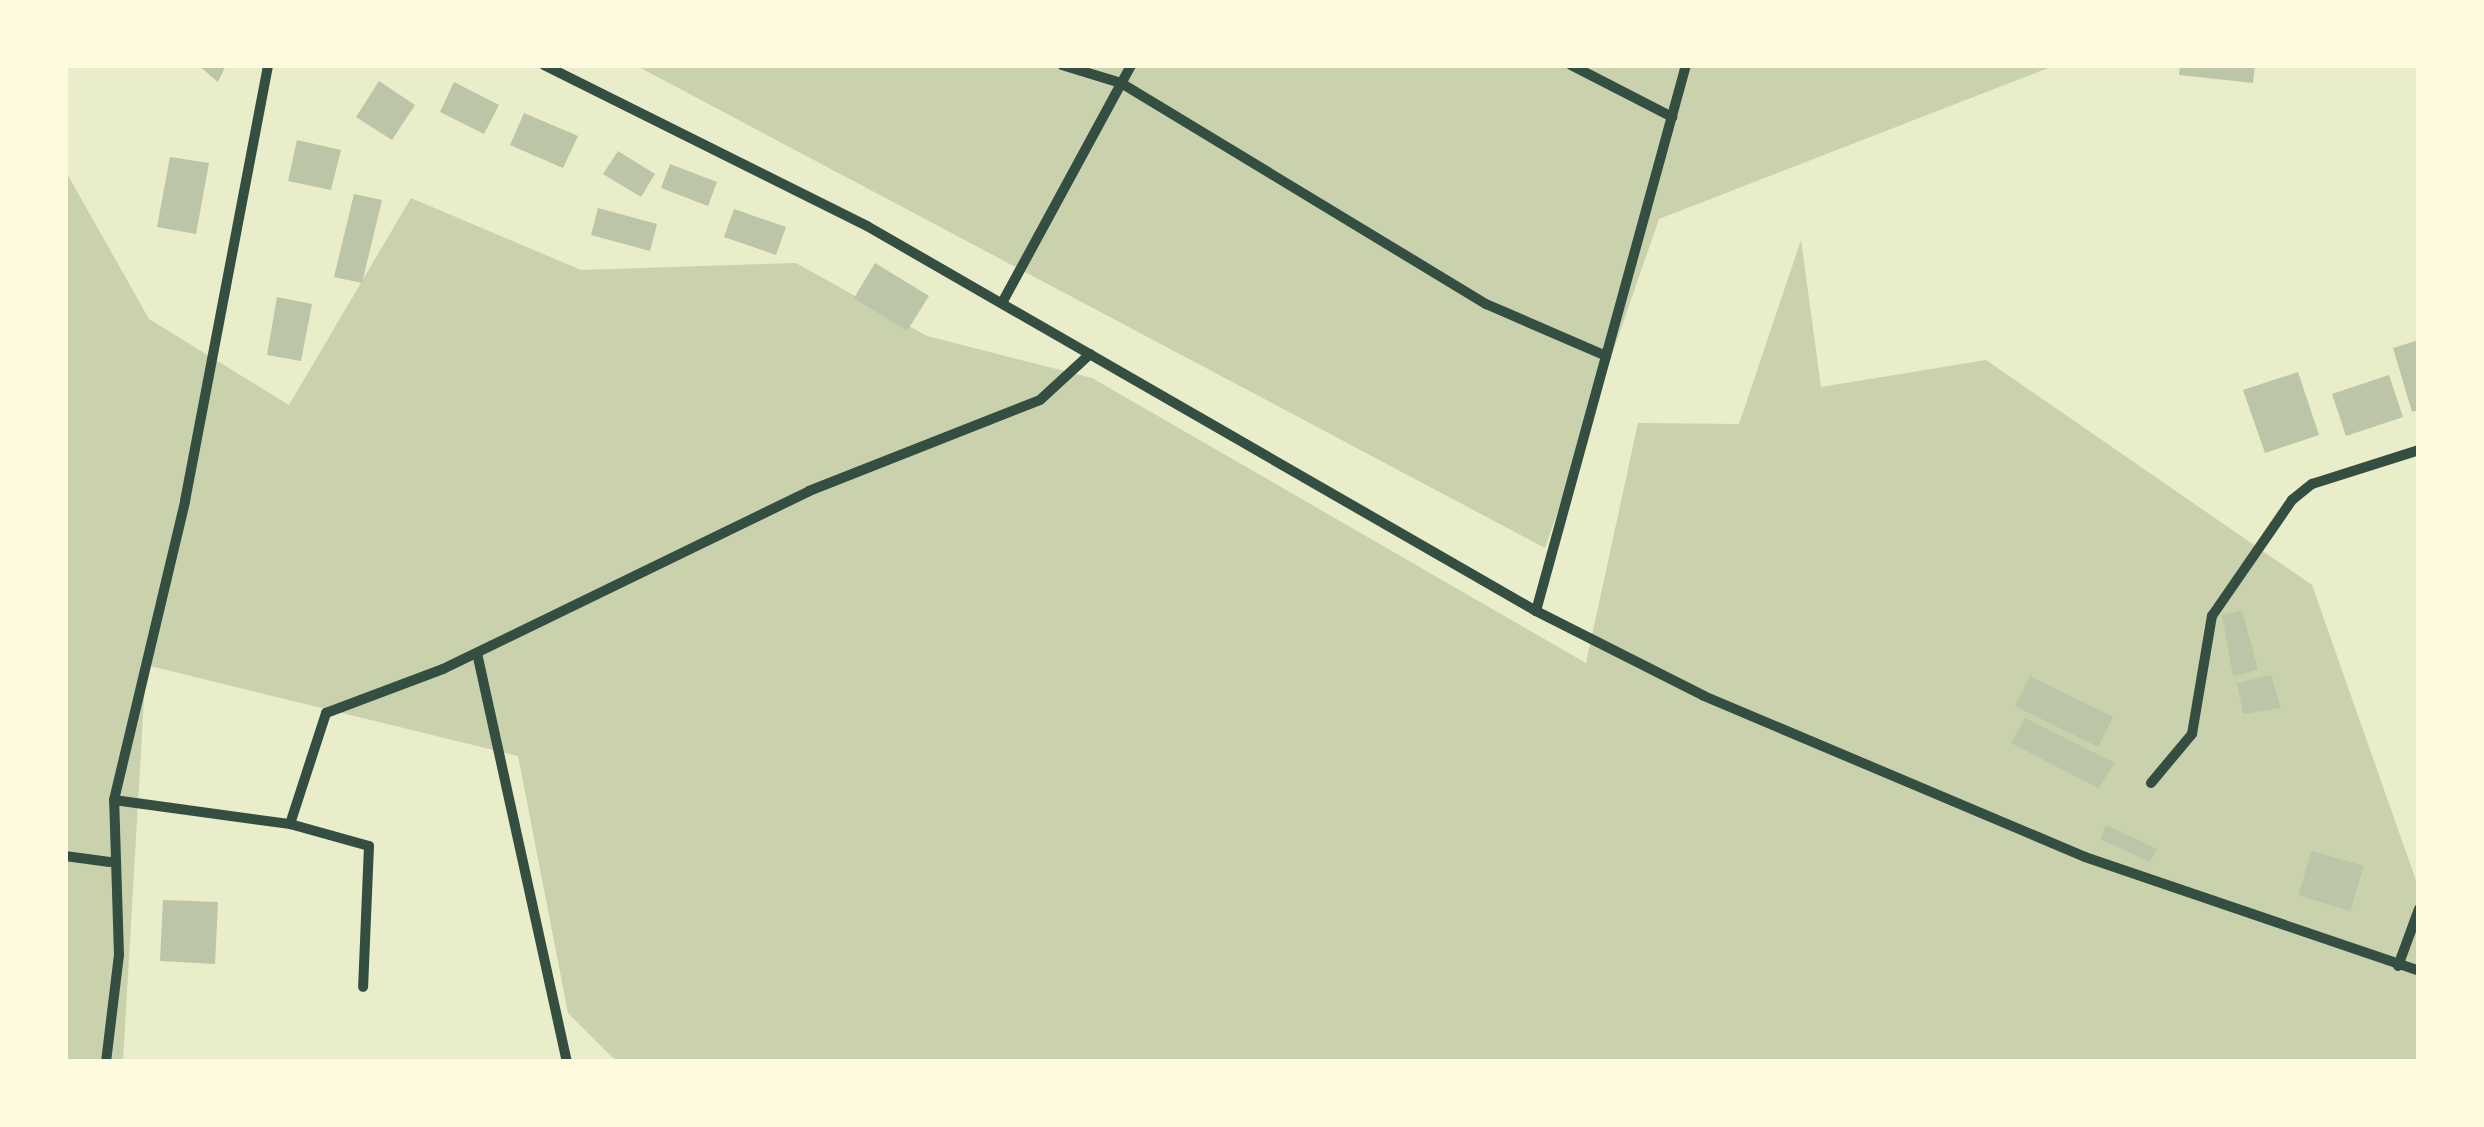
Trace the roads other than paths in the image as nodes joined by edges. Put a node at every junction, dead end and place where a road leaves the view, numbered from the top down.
1 (268, 65) edge
2 (544, 65) edge
3 (1062, 65) edge
4 (1131, 65) edge
5 (1572, 65) edge
6 (1686, 65) edge
7 (1121, 82) junction
8 (1672, 117) junction
9 (1002, 303) junction
10 (1090, 354) junction
11 (1606, 356) junction
12 (2419, 450) edge
13 (1536, 611) junction
14 (477, 653) junction
15 (2151, 783) dead end
16 (114, 800) junction
17 (290, 824) junction
18 (65, 856) edge
19 (110, 862) junction
20 (2419, 909) edge
21 (2398, 966) junction
22 (2419, 971) edge
23 (363, 986) dead end
24 (106, 1062) edge
25 (566, 1062) edge

1 - 16 street
2 - 9 street
3 - 7 street
4 - 7 street
5 - 8 street
6 - 8 street
7 - 9 street
7 - 11 street
8 - 11 street
9 - 10 street
10 - 13 street
10 - 14 street
11 - 13 street
12 - 15 street
13 - 21 street
14 - 17 street
14 - 25 street
16 - 17 street
16 - 19 street
17 - 23 street
18 - 19 street
19 - 24 street
20 - 21 street
21 - 22 street

